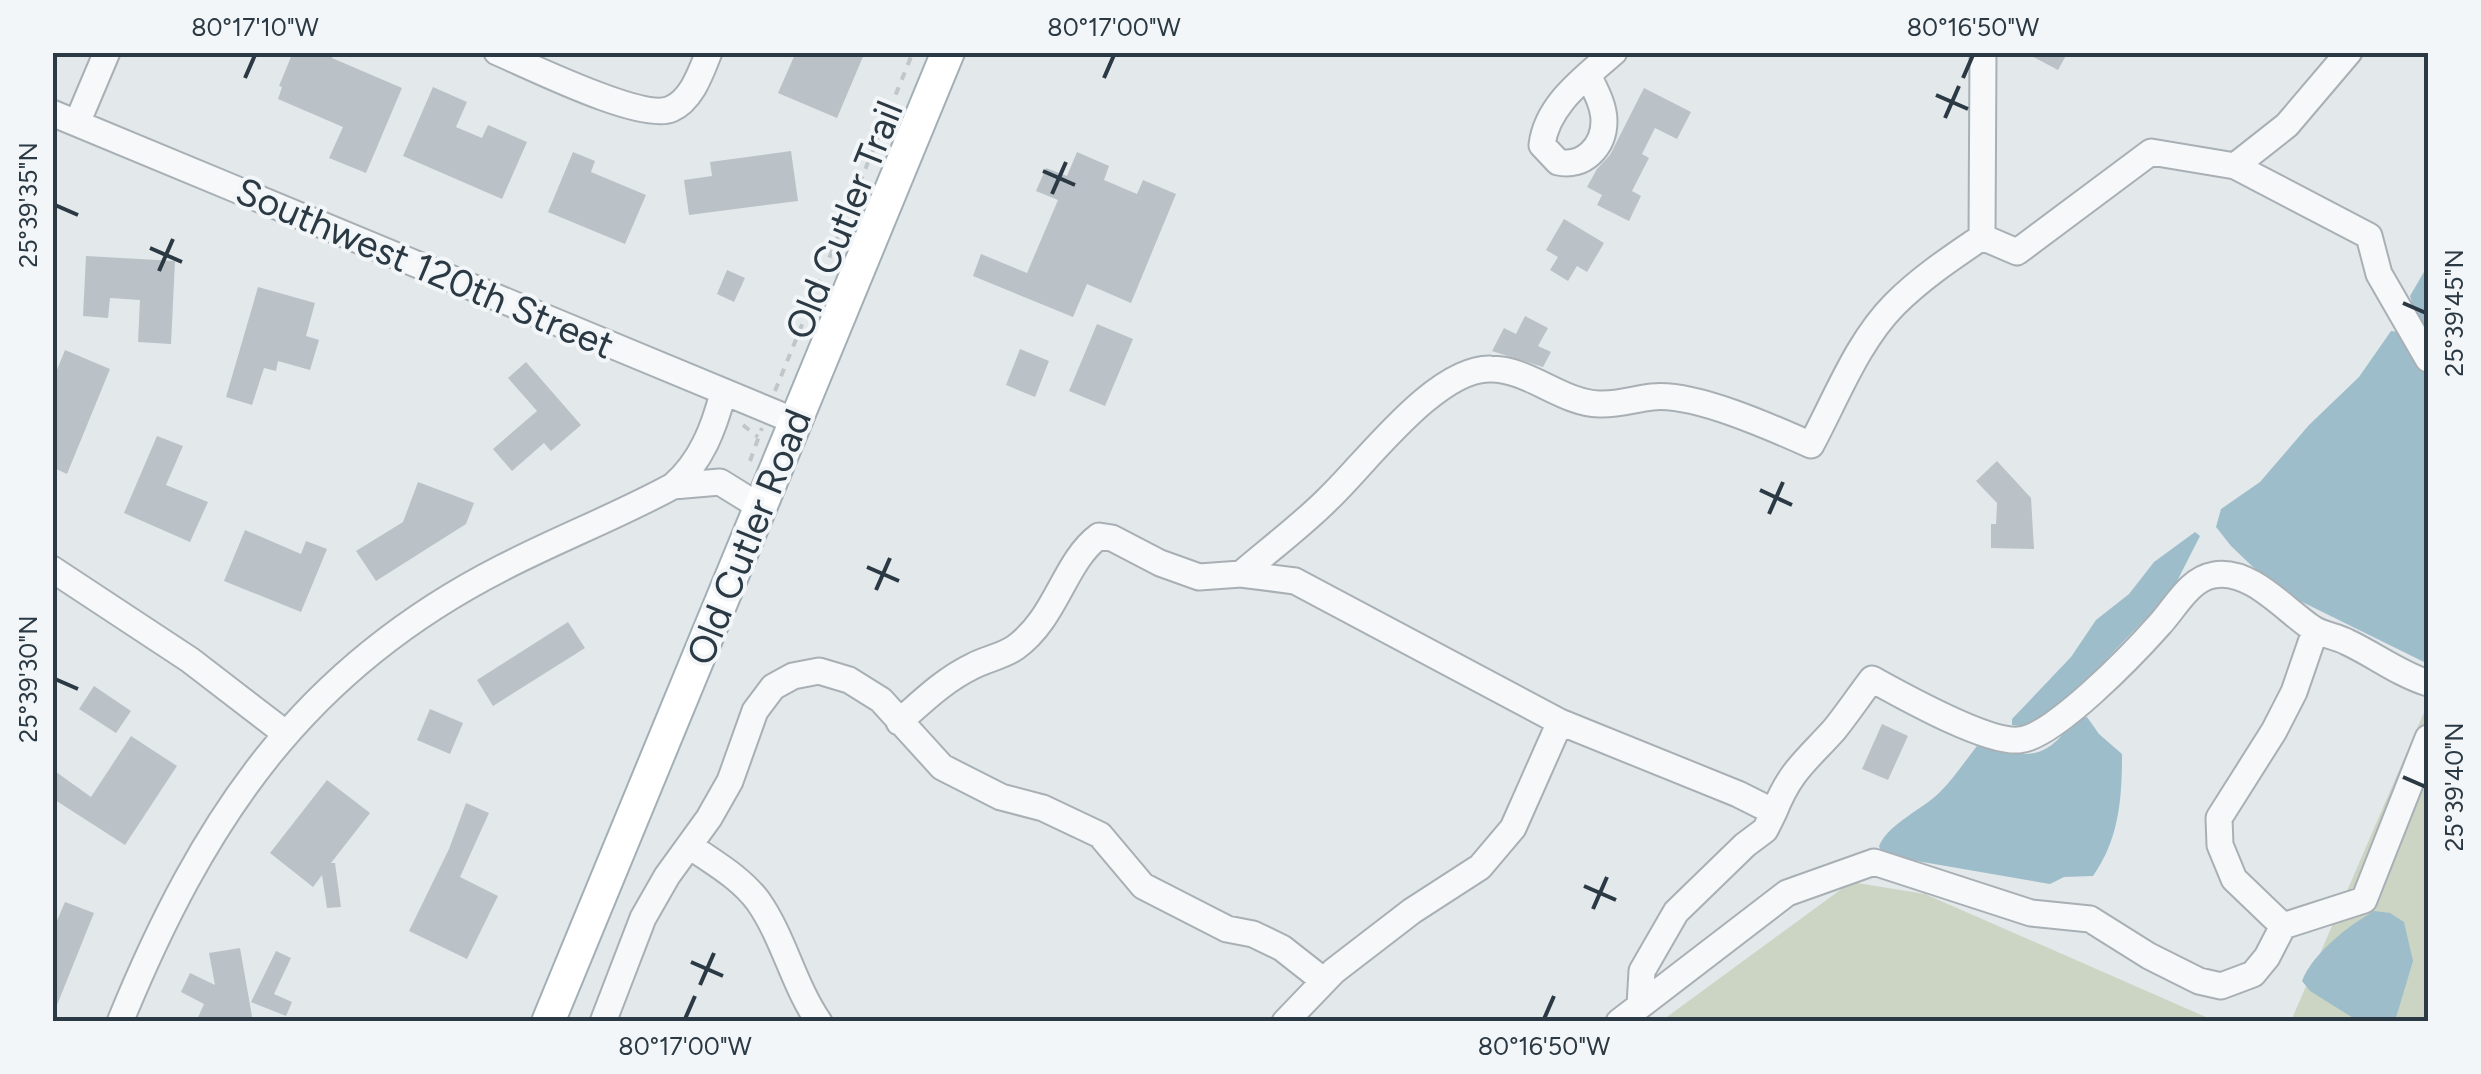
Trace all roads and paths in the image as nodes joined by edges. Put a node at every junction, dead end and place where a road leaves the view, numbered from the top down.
1 (107, 52) edge
2 (497, 52) edge
3 (709, 52) edge
4 (913, 52) edge
5 (948, 52) edge
6 (1614, 52) edge
7 (1983, 52) edge
8 (2349, 52) edge
9 (1588, 76) dead end
10 (52, 113) edge
11 (77, 123) junction
12 (2235, 166) junction
13 (1982, 238) junction
14 (2428, 360) edge
15 (776, 387) dead end
16 (727, 404) junction
17 (797, 422) junction
18 (762, 428) dead end
19 (758, 437) junction
20 (749, 464) dead end
21 (674, 486) junction
22 (762, 508) junction
23 (52, 568) edge
24 (1241, 574) junction
25 (2315, 631) junction
26 (2428, 683) edge
27 (899, 722) junction
28 (1560, 722) junction
29 (285, 732) junction
30 (2428, 738) edge
31 (1774, 812) junction
32 (690, 846) junction
33 (2283, 926) junction
34 (1324, 982) junction
35 (1640, 1005) junction
36 (120, 1022) edge
37 (548, 1022) edge
38 (604, 1022) edge
39 (819, 1022) edge
40 (1285, 1022) edge
41 (1619, 1022) edge

1 - 11 street
2 - 3 street
4 - 15 path, Old Cutler Trail
5 - 17 main road, Old Cutler Road
6 - 9 street
7 - 13 street
8 - 12 street
10 - 11 street, Southwest 120th Street
11 - 16 street, Southwest 120th Street
12 - 13 street
12 - 14 street
13 - 24 street
16 - 17 street, Southwest 120th Street
16 - 19 path
16 - 21 street
17 - 22 main road, Old Cutler Road
18 - 19 path
19 - 20 path
21 - 22 street
21 - 29 street
22 - 37 main road, Old Cutler Road
23 - 29 street
24 - 27 street
24 - 28 street
25 - 26 street
25 - 31 street
25 - 33 street
27 - 32 street
27 - 34 street
28 - 31 street
28 - 34 street
29 - 36 street
30 - 33 street
31 - 35 street
32 - 38 street
32 - 39 street
33 - 35 street
34 - 40 street
35 - 41 street

